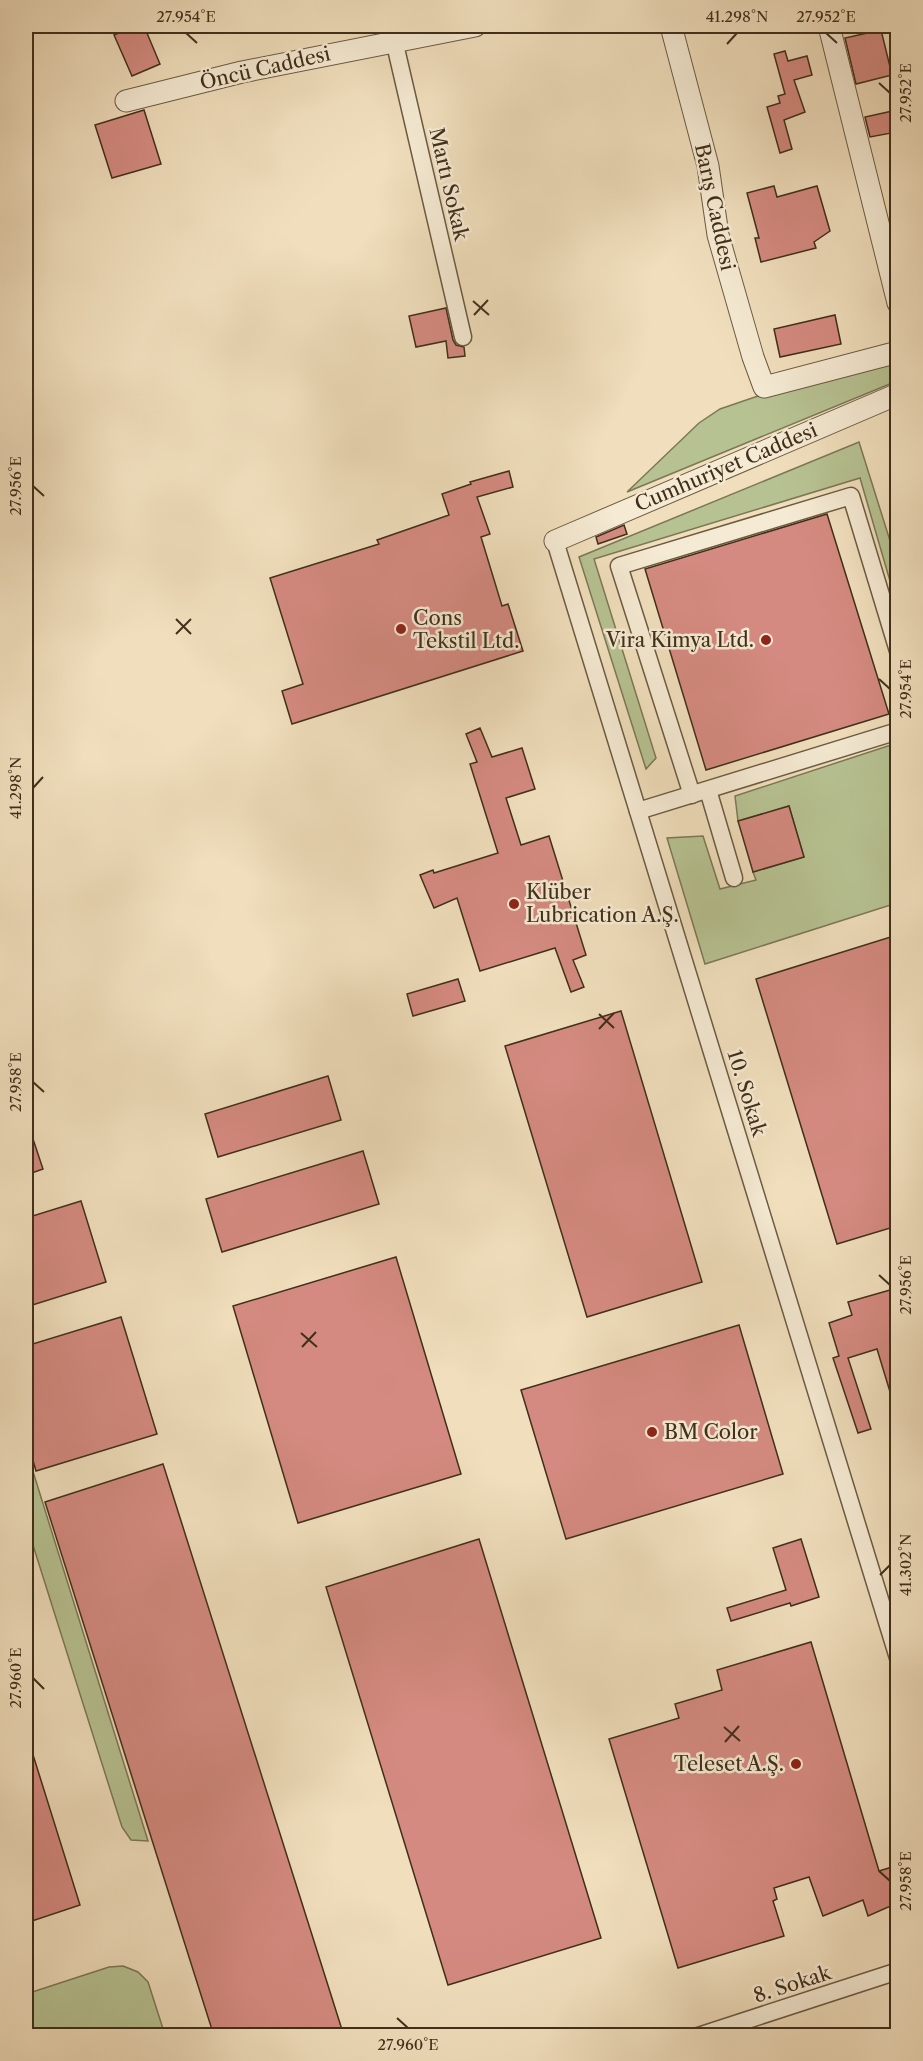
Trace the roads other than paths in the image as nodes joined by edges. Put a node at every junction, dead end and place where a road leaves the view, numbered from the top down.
1 (475, 26) edge
2 (671, 26) edge
3 (829, 26) edge
4 (394, 40) junction
5 (126, 101) dead end
6 (897, 303) edge
7 (463, 337) dead end
8 (897, 352) edge
9 (897, 394) edge
10 (555, 541) joint
11 (897, 651) edge
12 (897, 731) edge
13 (700, 792) junction
14 (638, 811) junction
15 (734, 878) dead end
16 (897, 1658) edge
17 (897, 1971) edge
18 (698, 2036) edge

1 - 4 street, Öncü Caddesi
2 - 8 street, Barış Caddesi
3 - 6 street
4 - 5 street, Öncü Caddesi
4 - 7 street, Martı Sokak
9 - 10 street, Cumhuriyet Caddesi
10 - 14 street, 10. Sokak
11 - 13 street
12 - 13 street
13 - 14 street
13 - 15 street
14 - 16 street, 10. Sokak
17 - 18 street, 8. Sokak

